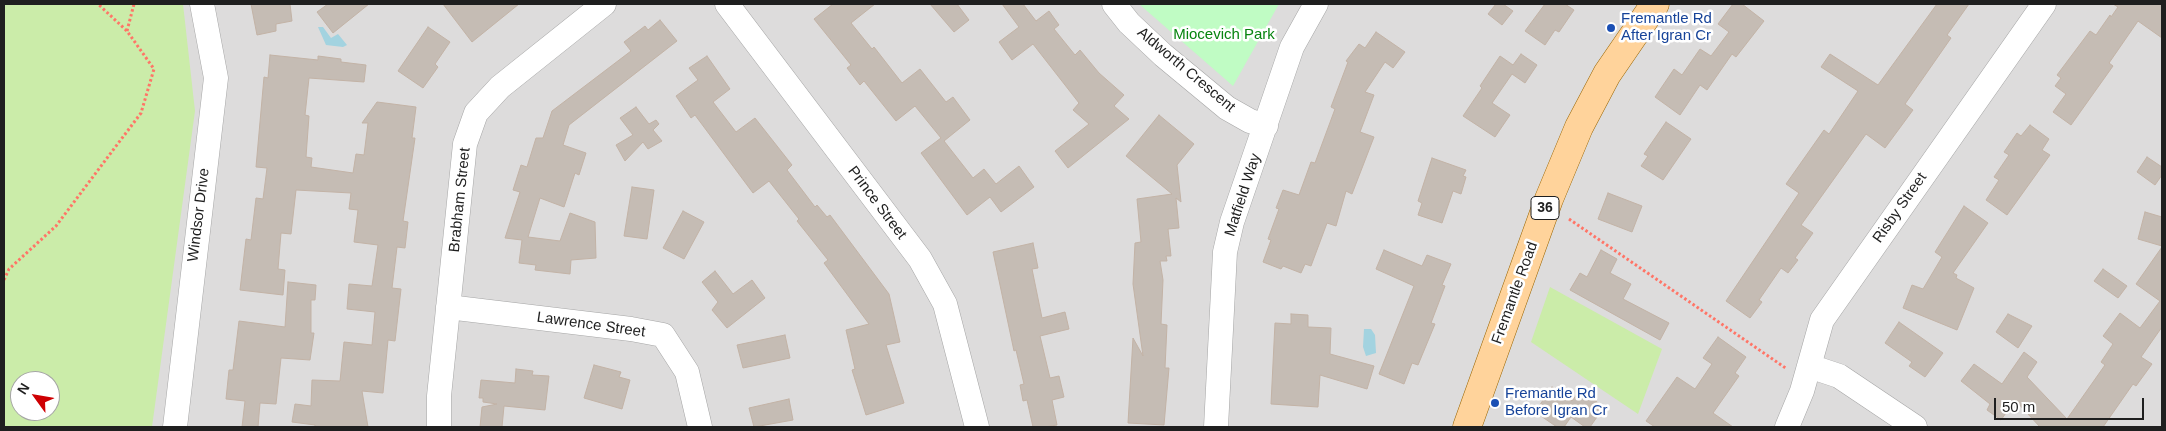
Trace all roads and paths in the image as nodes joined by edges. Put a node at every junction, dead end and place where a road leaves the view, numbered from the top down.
1 (98, 4) edge
2 (134, 4) edge
3 (202, 4) edge
4 (604, 4) edge
5 (727, 4) edge
6 (1114, 4) edge
7 (1316, 4) edge
8 (1655, 4) edge
9 (2044, 4) edge
10 (126, 31) junction
11 (1266, 126) junction
12 (1569, 219) dead end
13 (4, 280) edge
14 (448, 307) junction
15 (1808, 371) junction
16 (175, 427) edge
17 (439, 427) edge
18 (700, 427) edge
19 (977, 427) edge
20 (1216, 427) edge
21 (1467, 427) edge
22 (1787, 427) edge
23 (1915, 427) edge

1 - 10 path
2 - 10 path
3 - 16 street, Windsor Drive
4 - 14 street, Brabham Street
5 - 19 street, Prince Street
6 - 11 street, Aldworth Crescent
7 - 11 street, Matfield Way
8 - 21 main road, Fremantle Road / 36
9 - 15 street, Risby Street
10 - 13 path
11 - 20 street, Matfield Way
12 - 15 path
14 - 17 street, Brabham Street
14 - 18 street, Lawrence Street
15 - 22 street, Risby Street
15 - 23 street

